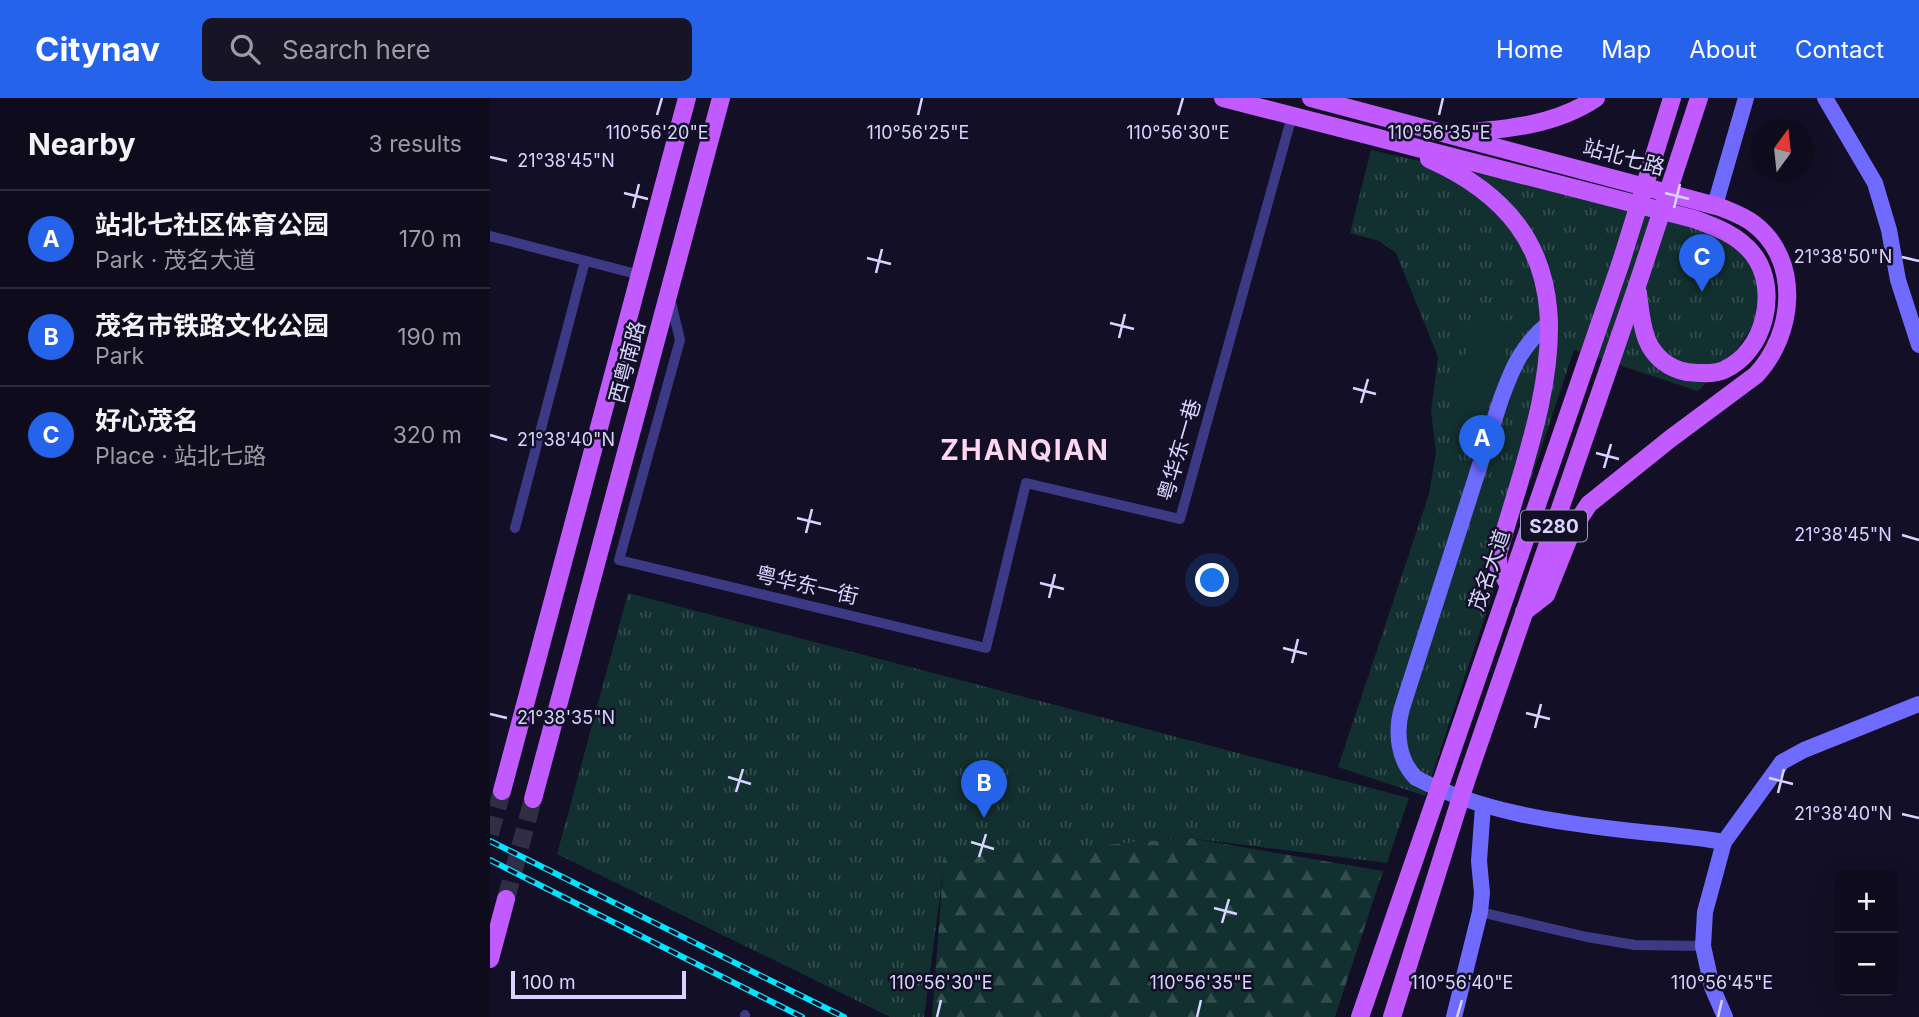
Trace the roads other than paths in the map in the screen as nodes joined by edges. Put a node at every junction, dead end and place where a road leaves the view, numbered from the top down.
1 (687, 98) edge
2 (721, 98) edge
3 (1223, 98) edge
4 (1311, 98) edge
5 (1595, 98) edge
6 (1672, 98) edge
7 (1699, 98) edge
8 (1746, 98) edge
9 (1825, 98) edge
10 (1292, 116) junction
11 (1449, 134) junction
12 (1381, 140) junction
13 (666, 177) junction
14 (697, 185) junction
15 (1715, 205) junction
16 (490, 236) edge
17 (585, 261) junction
18 (640, 275) junction
19 (1640, 278) junction
20 (669, 292) junction
21 (1550, 322) junction
22 (1919, 345) edge
23 (515, 528) dead end
24 (1508, 584) junction
25 (1524, 612) junction
26 (986, 648) joint
27 (1919, 704) edge
28 (502, 791) tunnel mouth
29 (533, 799) tunnel mouth
30 (1483, 806) junction
31 (1724, 842) junction
32 (506, 899) tunnel mouth
33 (1480, 912) junction
34 (1703, 946) junction
35 (490, 959) edge
36 (1360, 1017) edge
37 (1392, 1017) edge
38 (1454, 1017) edge
39 (1725, 1017) edge

1 - 13 main road, 西粤南路
2 - 14 main road, 西粤南路
3 - 10 main road, 站北七路
4 - 11 main road, 站北七路
5 - 11 main road
6 - 24 main road, 茂名大道 / S280
7 - 19 main road, S280
8 - 15 street
9 - 22 street
10 - 12 main road, 站北七路
10 - 26 street, 粤华东一巷
11 - 15 main road, 站北七路
12 - 19 main road, 站北七路
12 - 21 main road
13 - 14 main road
13 - 18 main road, 西粤南路
14 - 20 main road, 西粤南路
15 - 25 main road, 站北七路
16 - 17 street
17 - 18 street
17 - 23 street
18 - 28 main road, 西粤南路
19 - 25 main road, S280
20 - 26 street, 粤华东一街
20 - 29 main road, 西粤南路
21 - 24 main road
21 - 30 street
24 - 36 main road, 茂名大道 / S280
25 - 37 main road, S280
27 - 31 street
30 - 31 street
30 - 33 street
31 - 34 street
32 - 35 main road
33 - 34 street
33 - 38 street
34 - 39 street

